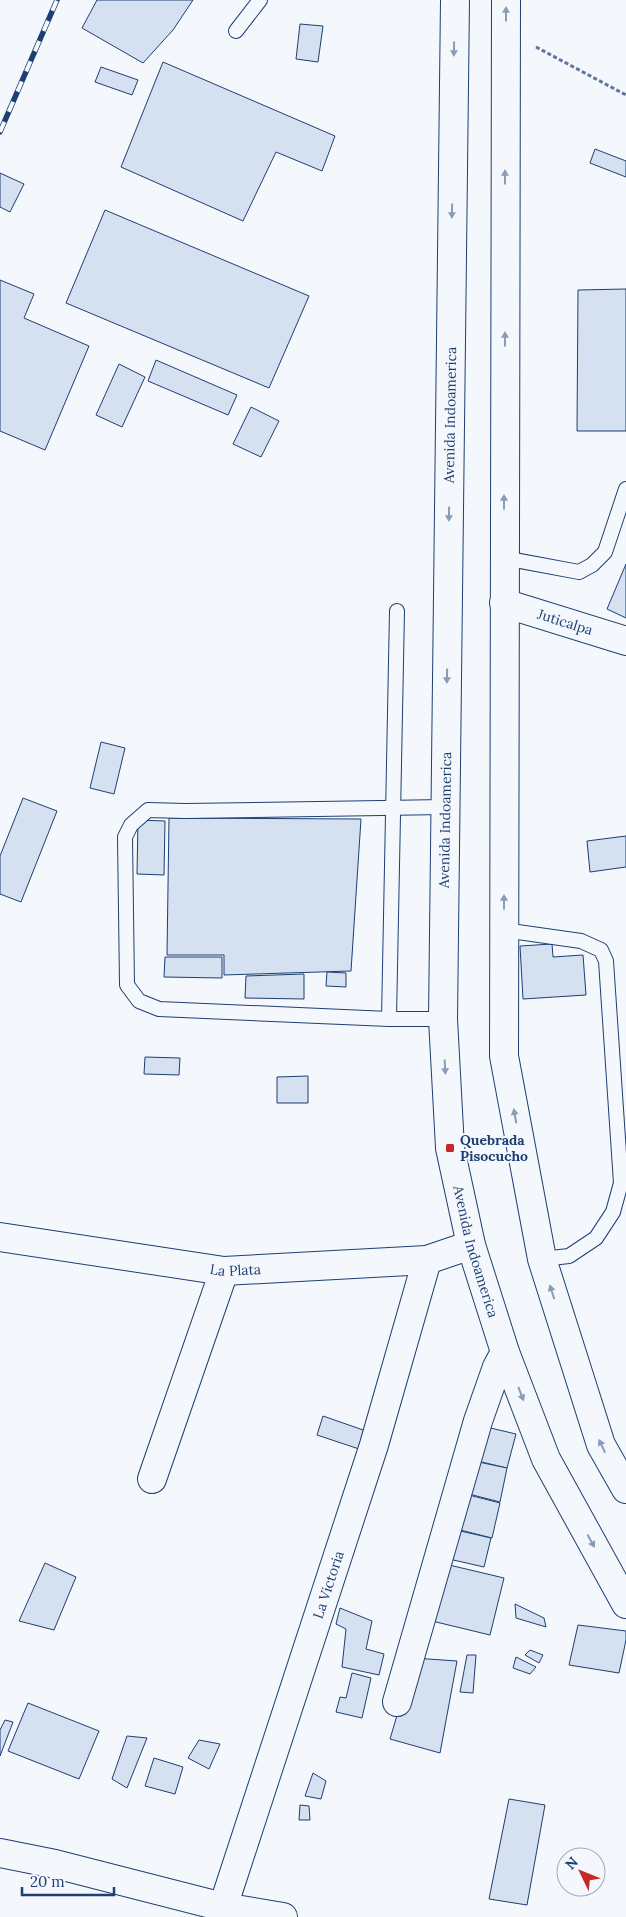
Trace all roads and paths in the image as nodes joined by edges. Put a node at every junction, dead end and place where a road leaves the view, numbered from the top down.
1 (260, 0) edge
2 (455, 0) edge
3 (506, 0) edge
4 (236, 31) dead end
5 (532, 45) dead end
6 (626, 95) edge
7 (626, 489) edge
8 (504, 558) junction
9 (504, 603) junction
10 (397, 611) dead end
11 (626, 641) edge
12 (393, 807) junction
13 (445, 808) junction
14 (504, 930) junction
15 (388, 1019) junction
16 (442, 1019) junction
17 (0, 1237) edge
18 (471, 1245) junction
19 (542, 1259) junction
20 (427, 1260) junction
21 (224, 1272) junction
22 (505, 1352) junction
23 (152, 1479) dead end
24 (626, 1489) edge
25 (626, 1604) edge
26 (397, 1702) dead end
27 (0, 1853) edge
28 (223, 1907) junction
29 (283, 1917) edge

1 - 4 lane
2 -> 13 main road, Avenida Indoamerica
8 -> 3 main road
5 - 6 path
7 - 8 lane
8 - 9 main road
9 - 11 main road, Juticalpa
14 -> 9 main road
10 - 12 lane
12 - 13 lane
12 - 15 lane
12 - 15 lane
13 - 16 main road, Avenida Indoamerica
19 -> 14 main road
14 - 19 lane
15 - 16 lane
16 -> 18 main road, Avenida Indoamerica
17 - 21 main road, La Plata
18 - 20 main road, La Plata
18 - 22 main road, Avenida Indoamerica
24 -> 19 main road
20 - 21 main road, La Plata
20 - 28 main road, La Victoria
21 - 23 main road
22 -> 25 main road, Avenida Indoamerica
22 - 26 main road
27 - 28 main road
28 - 29 main road

